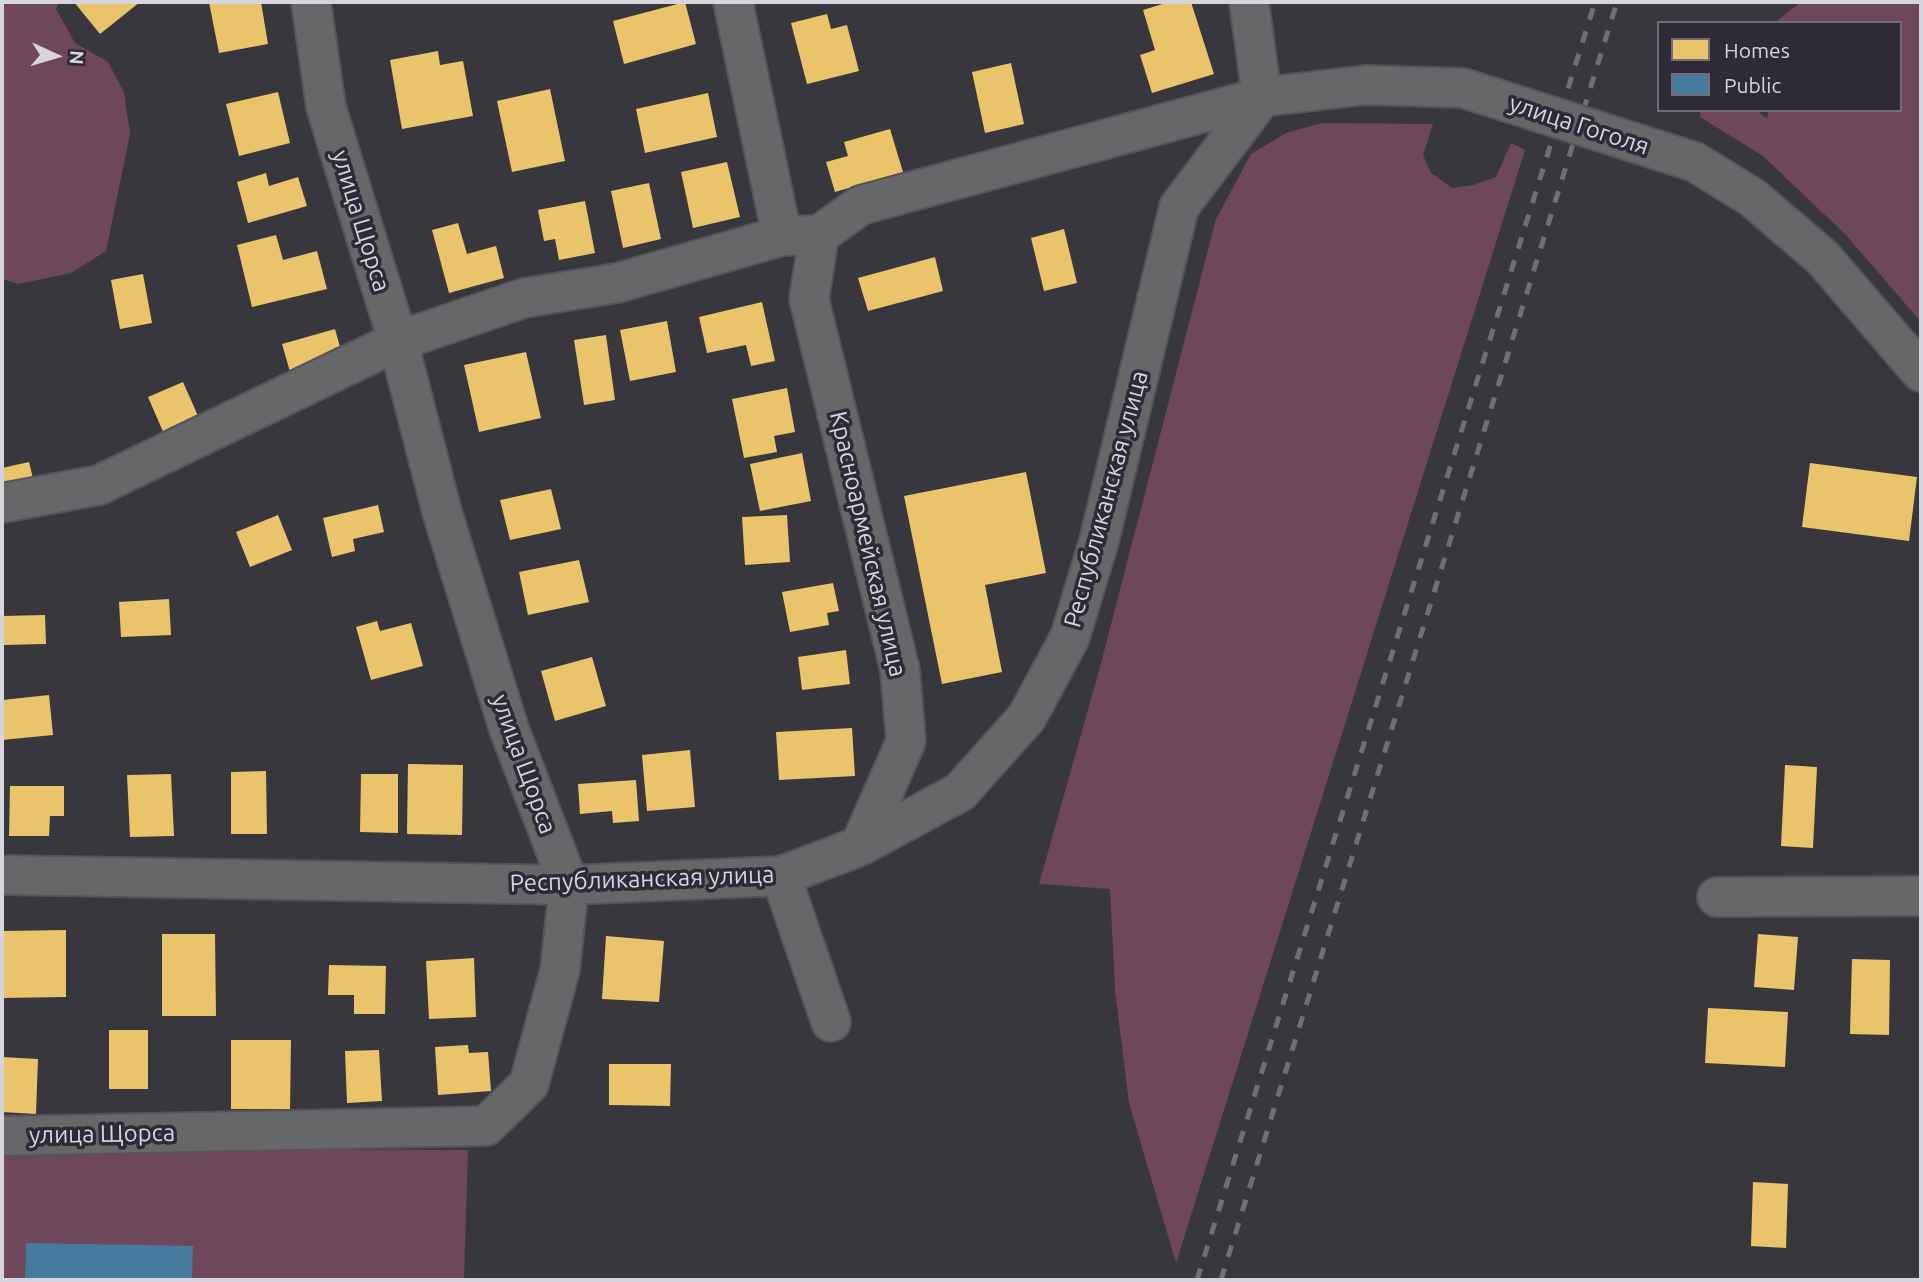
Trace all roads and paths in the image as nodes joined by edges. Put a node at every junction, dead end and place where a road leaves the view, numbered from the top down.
1 (311, 2) edge
2 (733, 2) edge
3 (1249, 2) edge
4 (1262, 97) junction
5 (801, 235) junction
6 (398, 341) junction
7 (1921, 372) edge
8 (2, 503) edge
9 (860, 846) junction
10 (2, 875) edge
11 (781, 876) junction
12 (569, 885) junction
13 (1921, 896) edge
14 (1717, 897) dead end
15 (831, 1022) dead end
16 (2, 1136) edge

1 - 6 street, улица Щорса
2 - 5 street, Красноармейская улица
3 - 4 street
4 - 5 street
4 - 7 street, улица Гоголя, bridge
4 - 9 street, Республиканская улица
5 - 6 street
5 - 9 street, Красноармейская улица
6 - 8 street
6 - 12 street, улица Щорса
9 - 11 street, Республиканская улица
10 - 12 street, Республиканская улица
11 - 12 street, Республиканская улица
11 - 15 street
12 - 16 street, улица Щорса
13 - 14 street

